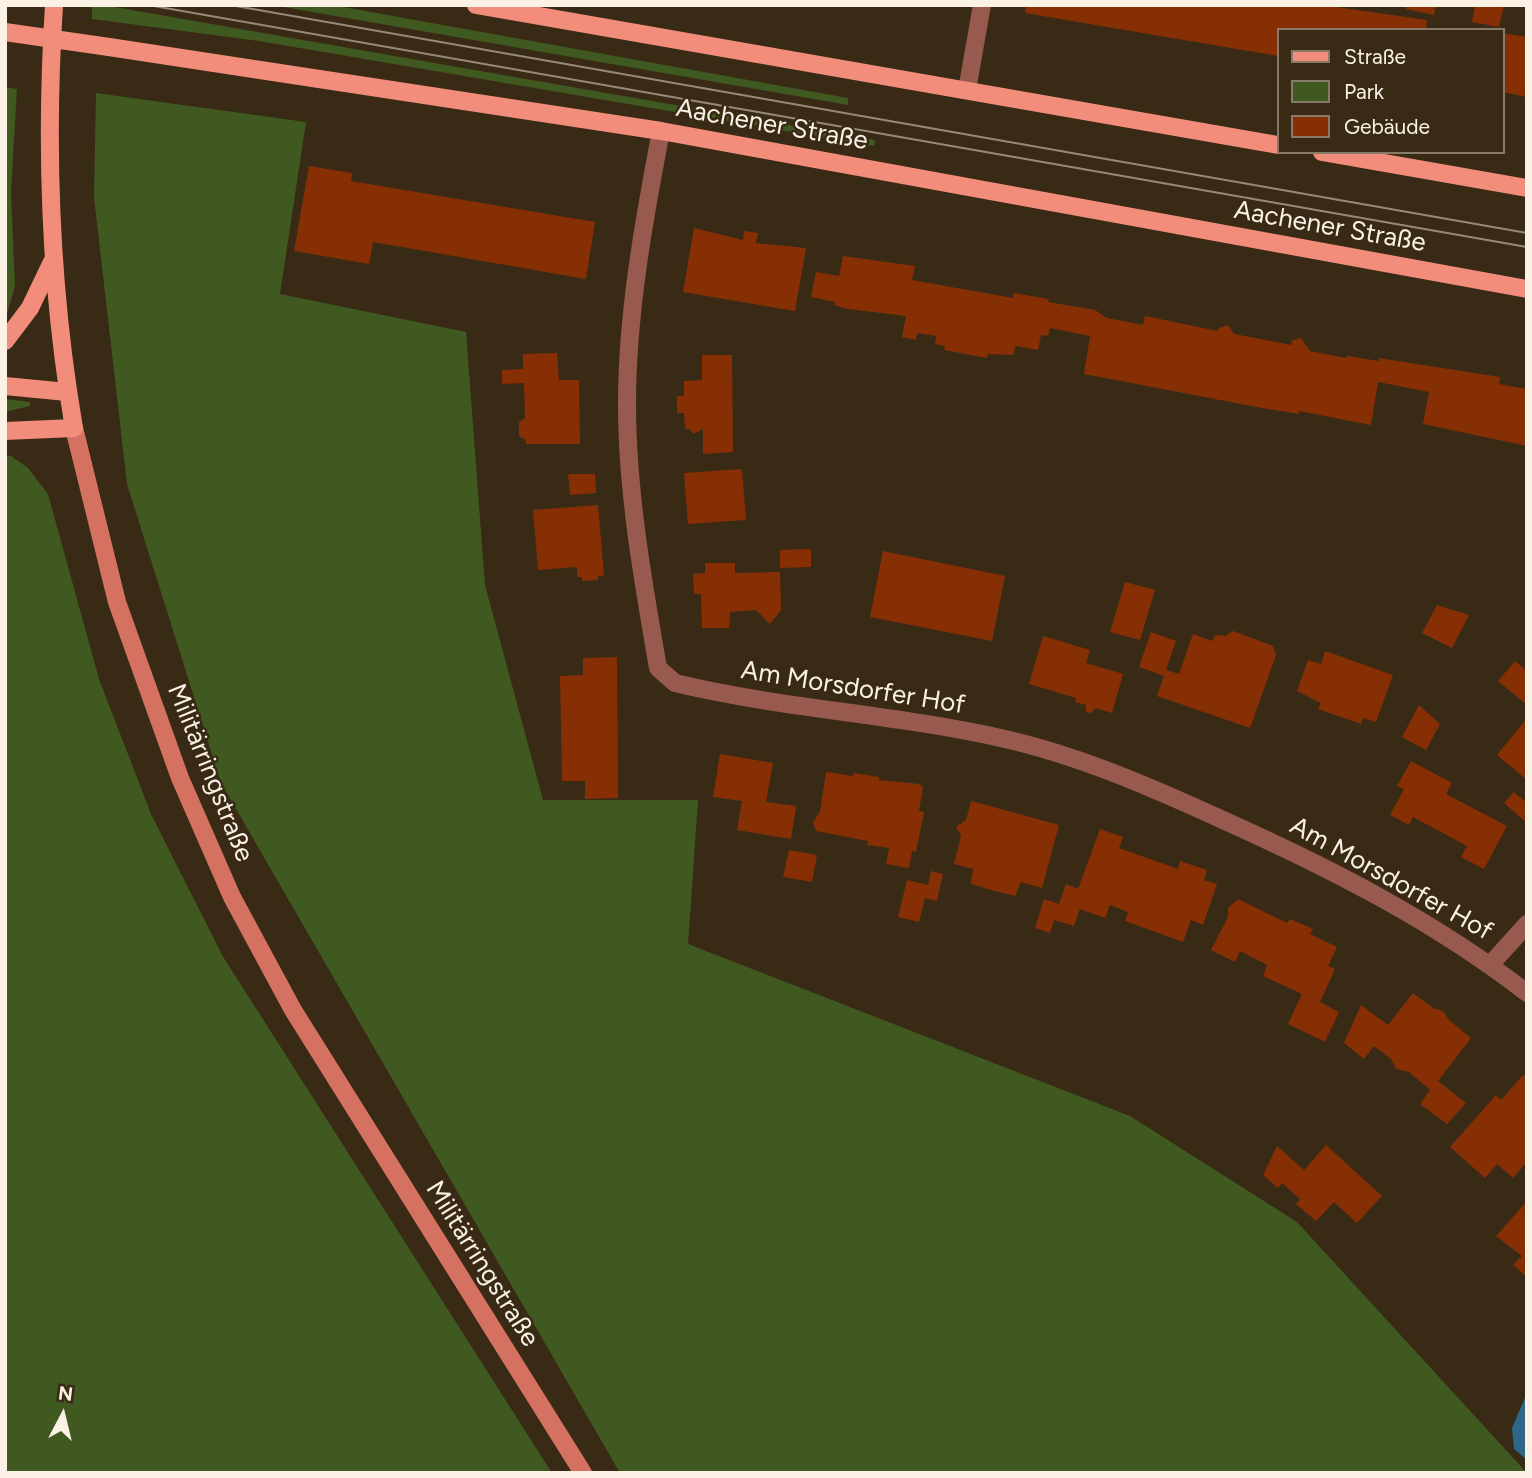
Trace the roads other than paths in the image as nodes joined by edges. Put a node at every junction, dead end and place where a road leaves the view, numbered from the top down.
1 (54, 5) edge
2 (476, 5) edge
3 (507, 5) edge
4 (982, 5) edge
5 (530, 16) junction
6 (5, 32) edge
7 (967, 90) junction
8 (661, 131) junction
9 (1276, 145) edge
10 (1333, 154) edge
11 (1527, 188) edge
12 (52, 262) junction
13 (1527, 289) edge
14 (5, 341) edge
15 (5, 386) edge
16 (68, 392) junction
17 (74, 428) junction
18 (5, 431) edge
19 (1527, 924) edge
20 (1490, 965) junction
21 (1527, 993) edge
22 (583, 1473) edge

1 - 12 main road, Militärringstraße
2 - 5 main road
3 - 5 main road
4 - 7 street
5 - 7 main road
6 - 8 main road, Aachener Straße, bridge
7 - 9 main road
8 - 13 main road, Aachener Straße
8 - 20 street, Am Morsdorfer Hof
10 - 11 main road
12 - 14 main road
12 - 16 main road, Militärringstraße
15 - 16 main road
16 - 17 main road, Militärringstraße
17 - 18 main road
17 - 22 main road, Militärringstraße
19 - 20 street
20 - 21 street, Am Morsdorfer Hof

